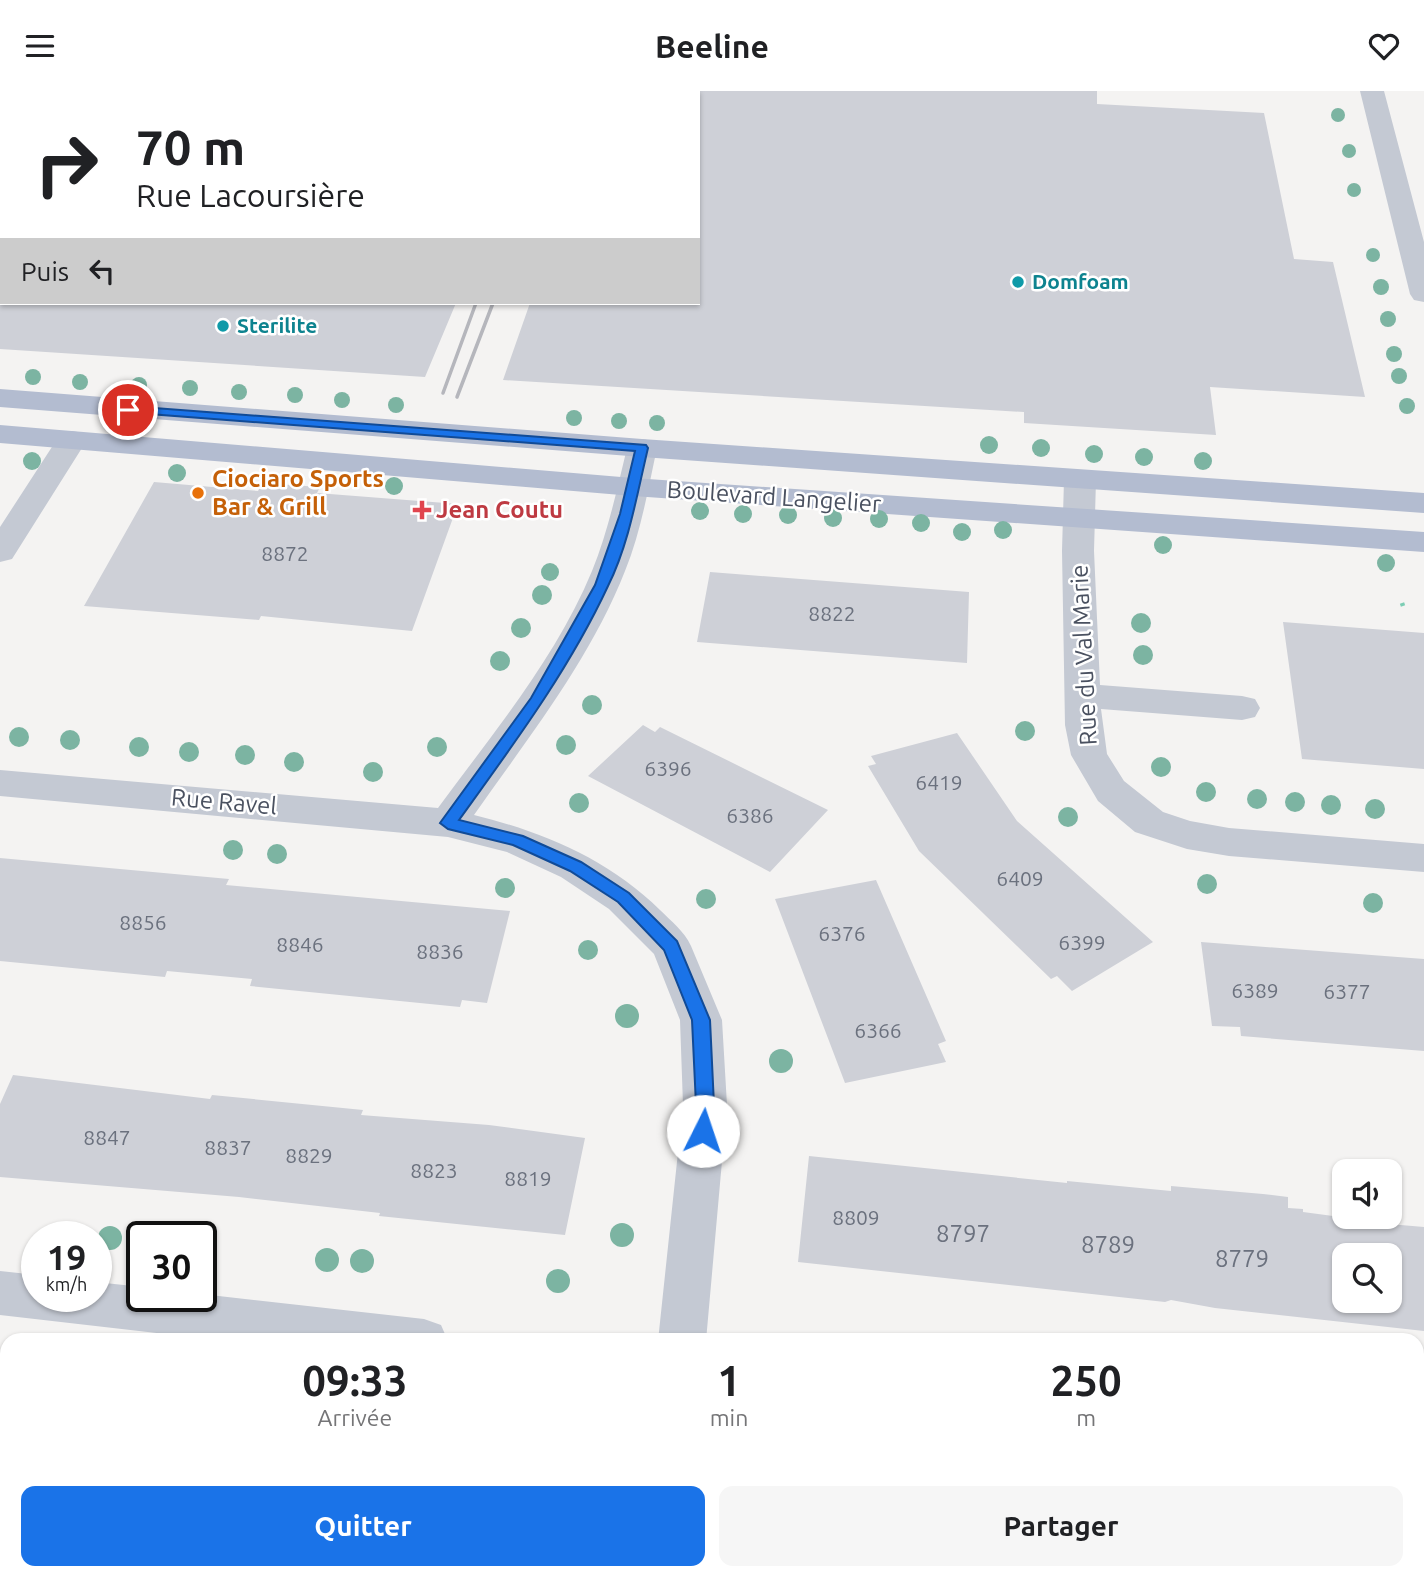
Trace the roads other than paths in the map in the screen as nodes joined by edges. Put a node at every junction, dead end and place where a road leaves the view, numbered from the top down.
1 (1372, 91) edge
2 (1424, 294) edge
3 (0, 398) edge
4 (0, 433) edge
5 (72, 440) junction
6 (642, 448) junction
7 (1080, 480) junction
8 (633, 487) junction
9 (0, 497) edge
10 (33, 500) junction
11 (1424, 503) edge
12 (1079, 519) junction
13 (1424, 542) edge
14 (0, 552) edge
15 (1083, 696) junction
16 (1242, 709) dead end
17 (0, 782) edge
18 (448, 823) junction
19 (1424, 858) edge
20 (0, 1293) edge
21 (21, 1295) edge
22 (112, 1306) edge
23 (354, 1333) edge
24 (683, 1333) edge

1 - 2 street
3 - 6 main road, Boulevard Langelier
4 - 5 main road, Boulevard Langelier
5 - 8 main road, Boulevard Langelier
5 - 10 street
6 - 7 main road, Boulevard Langelier
6 - 8 street
7 - 11 main road, Boulevard Langelier
7 - 12 street, Rue du Val Marie
8 - 12 main road, Boulevard Langelier
8 - 18 street
9 - 10 street
10 - 14 street
12 - 13 main road, Boulevard Langelier
12 - 15 street, Rue du Val Marie
15 - 16 street
15 - 19 street, Rue du Val Marie
17 - 18 street, Rue Ravel
18 - 24 street, Rue Ravel
20 - 21 street
22 - 23 street

